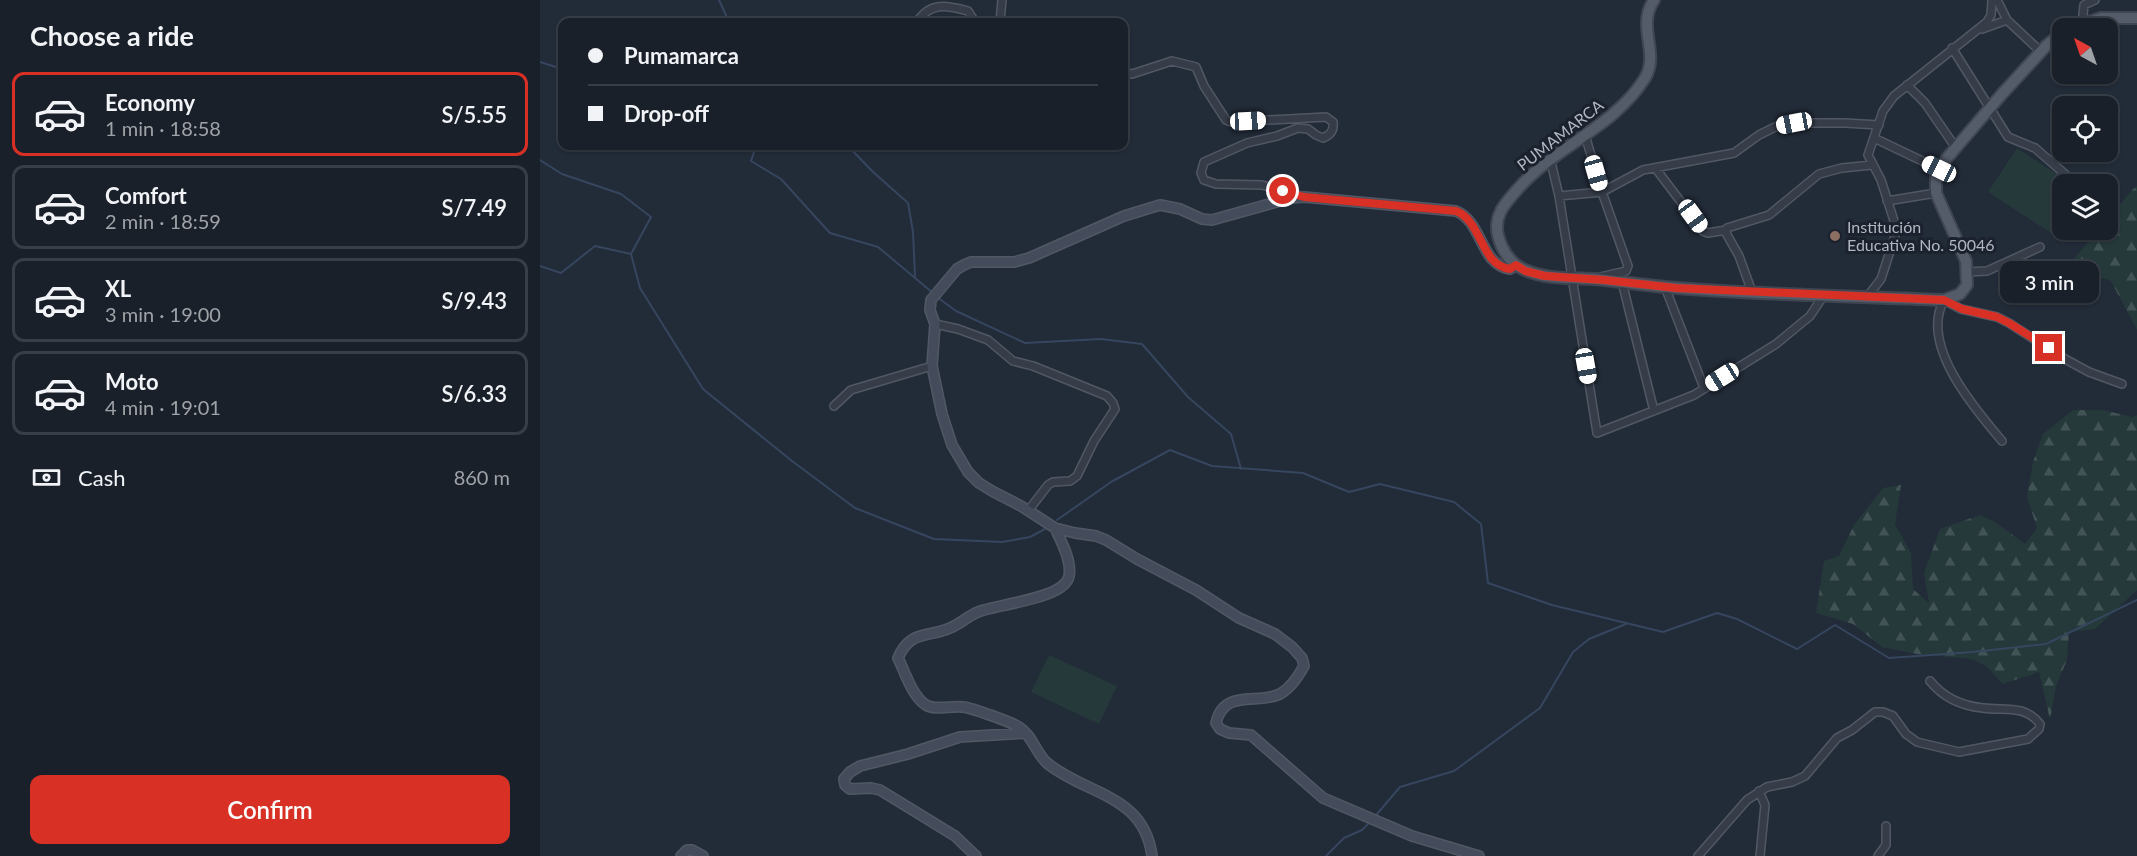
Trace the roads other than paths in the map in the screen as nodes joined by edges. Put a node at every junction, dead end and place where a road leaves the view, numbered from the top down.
1 (1002, 0) edge
2 (1654, 0) edge
3 (1992, 0) edge
4 (1997, 0) edge
5 (2095, 0) edge
6 (920, 18) edge
7 (972, 18) edge
8 (1000, 18) edge
9 (2083, 18) edge
10 (2118, 18) edge
11 (2137, 18) edge
12 (2007, 20) junction
13 (1976, 31) junction
14 (2052, 41) edge
15 (1952, 48) junction
16 (2040, 51) junction
17 (1128, 74) edge
18 (1907, 85) junction
19 (1989, 108) junction
20 (1879, 126) junction
21 (1585, 135) junction
22 (1874, 138) junction
23 (1956, 148) junction
24 (1550, 158) junction
25 (1872, 165) junction
26 (1656, 169) junction
27 (1939, 169) junction
28 (2065, 174) edge
29 (1602, 192) junction
30 (1936, 193) junction
31 (1559, 196) junction
32 (1304, 197) junction
33 (1887, 201) junction
34 (1726, 230) junction
35 (2040, 247) dead end
36 (1516, 265) junction
37 (1967, 272) junction
38 (1571, 275) junction
39 (1622, 282) junction
40 (1665, 287) junction
41 (1752, 292) junction
42 (1824, 295) junction
43 (1867, 297) junction
44 (1944, 300) junction
45 (935, 324) junction
46 (932, 366) junction
47 (2122, 384) dead end
48 (1704, 388) junction
49 (834, 406) dead end
50 (1654, 411) junction
51 (2002, 441) dead end
52 (1028, 511) junction
53 (1055, 528) junction
54 (1930, 681) dead end
55 (1025, 733) junction
56 (1758, 791) junction
57 (1886, 826) dead end
58 (681, 856) edge
59 (703, 856) edge
60 (976, 856) edge
61 (1152, 856) edge
62 (1479, 856) edge
63 (1698, 856) edge
64 (1760, 856) edge
65 (1878, 856) edge

1 - 8 street
2 - 21 main road, PUMAMARCA
3 - 13 street
4 - 12 street
5 - 9 street
6 - 7 street
10 - 11 main road
12 - 13 street
12 - 16 street
13 - 15 street
14 - 16 main road
15 - 18 street
15 - 19 street
16 - 19 main road
17 - 32 street
18 - 20 street
18 - 23 street
19 - 23 main road
19 - 28 street
20 - 22 street
20 - 26 street
21 - 24 main road, PUMAMARCA
21 - 29 street
22 - 25 street
22 - 27 street
23 - 27 main road
24 - 31 street
24 - 36 main road, PUMAMARCA
25 - 33 street
25 - 34 street
26 - 29 street
26 - 34 street
27 - 30 main road
29 - 31 street
29 - 38 street
30 - 33 street
30 - 37 main road
31 - 38 street
32 - 36 main road
32 - 45 main road
33 - 43 street
34 - 41 street
35 - 37 street
36 - 38 main road
37 - 44 main road
38 - 39 main road
38 - 50 street
39 - 40 main road
39 - 50 street
40 - 41 main road
40 - 48 street
41 - 42 main road
42 - 43 main road
42 - 48 street
43 - 44 main road
44 - 47 street
44 - 51 street
45 - 46 main road
45 - 52 street
46 - 49 street
46 - 52 main road
48 - 50 street
52 - 53 main road
53 - 55 main road
53 - 62 main road
54 - 56 street
55 - 60 main road
55 - 61 main road
56 - 63 street
56 - 64 street
57 - 65 street
58 - 59 main road

